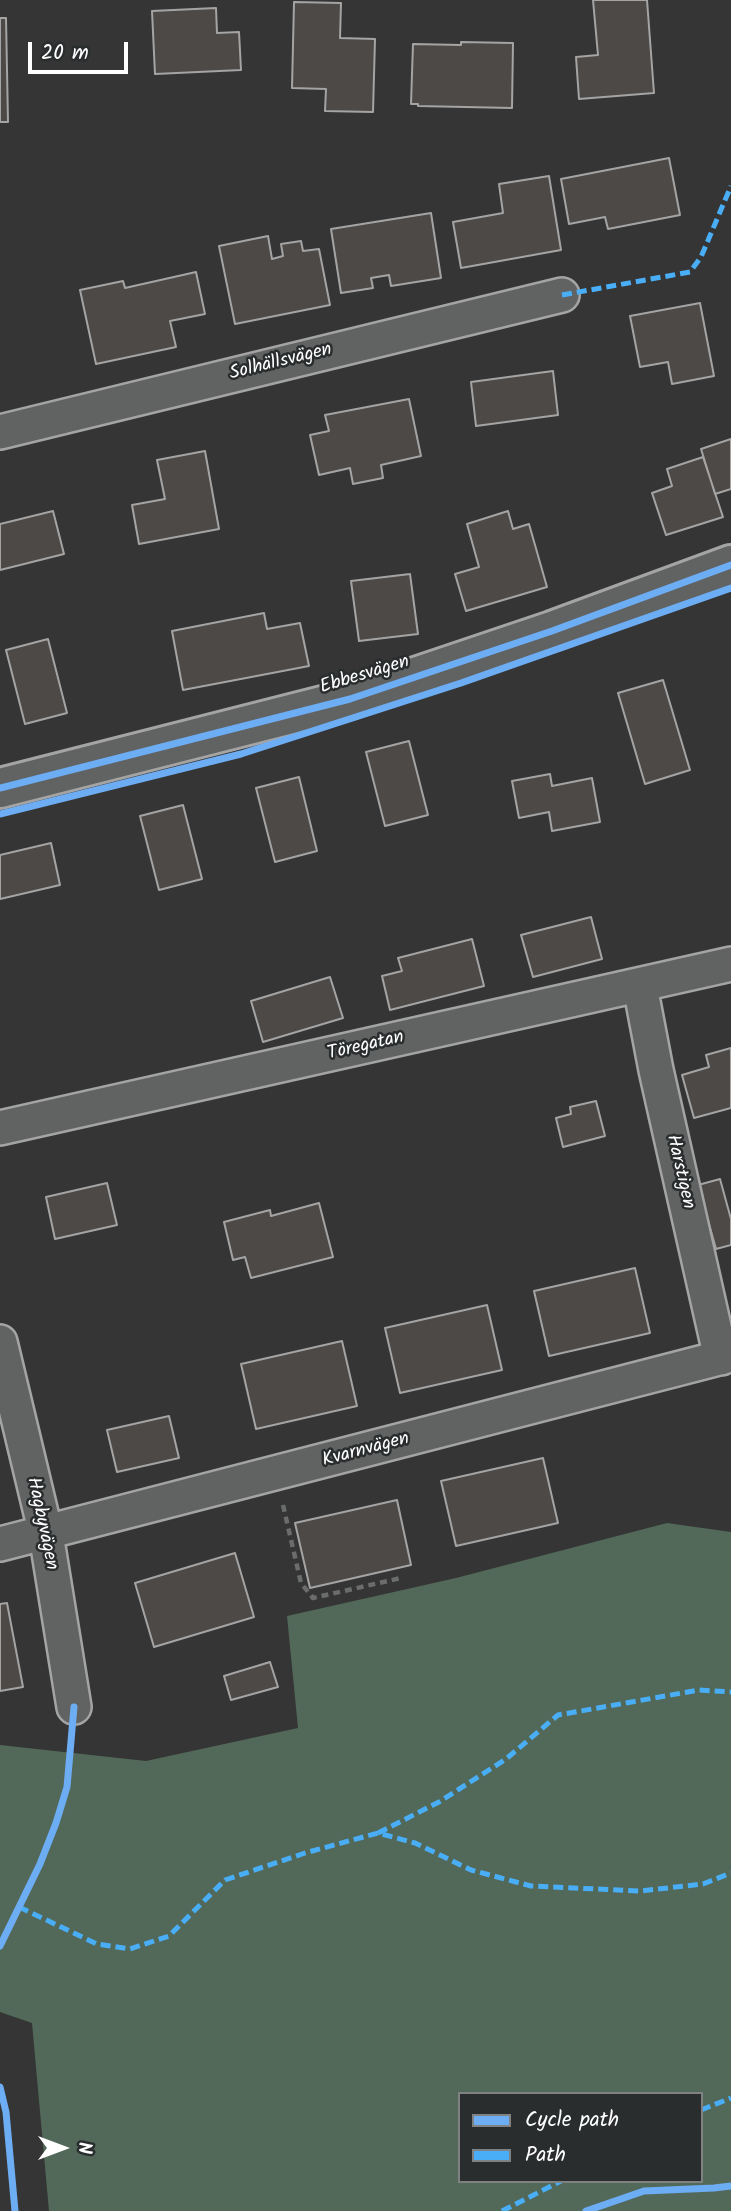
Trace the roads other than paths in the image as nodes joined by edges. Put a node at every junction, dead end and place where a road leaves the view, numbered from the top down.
1 (562, 295) dead end
2 (0, 432) edge
3 (731, 565) edge
4 (0, 788) edge
5 (731, 964) edge
6 (640, 986) junction
7 (0, 1128) edge
8 (0, 1342) edge
9 (726, 1357) edge
10 (46, 1534) junction
11 (0, 1544) edge
12 (74, 1707) dead end

1 - 2 street, Solhällsvägen
3 - 4 street, Ebbesvägen
5 - 6 street, Töregatan
6 - 7 street, Töregatan
6 - 9 street, Harstigen
8 - 10 street, Hagbyvägen
9 - 10 street, Kvarnvägen
10 - 11 street, Kvarnvägen
10 - 12 street, Hagbyvägen

